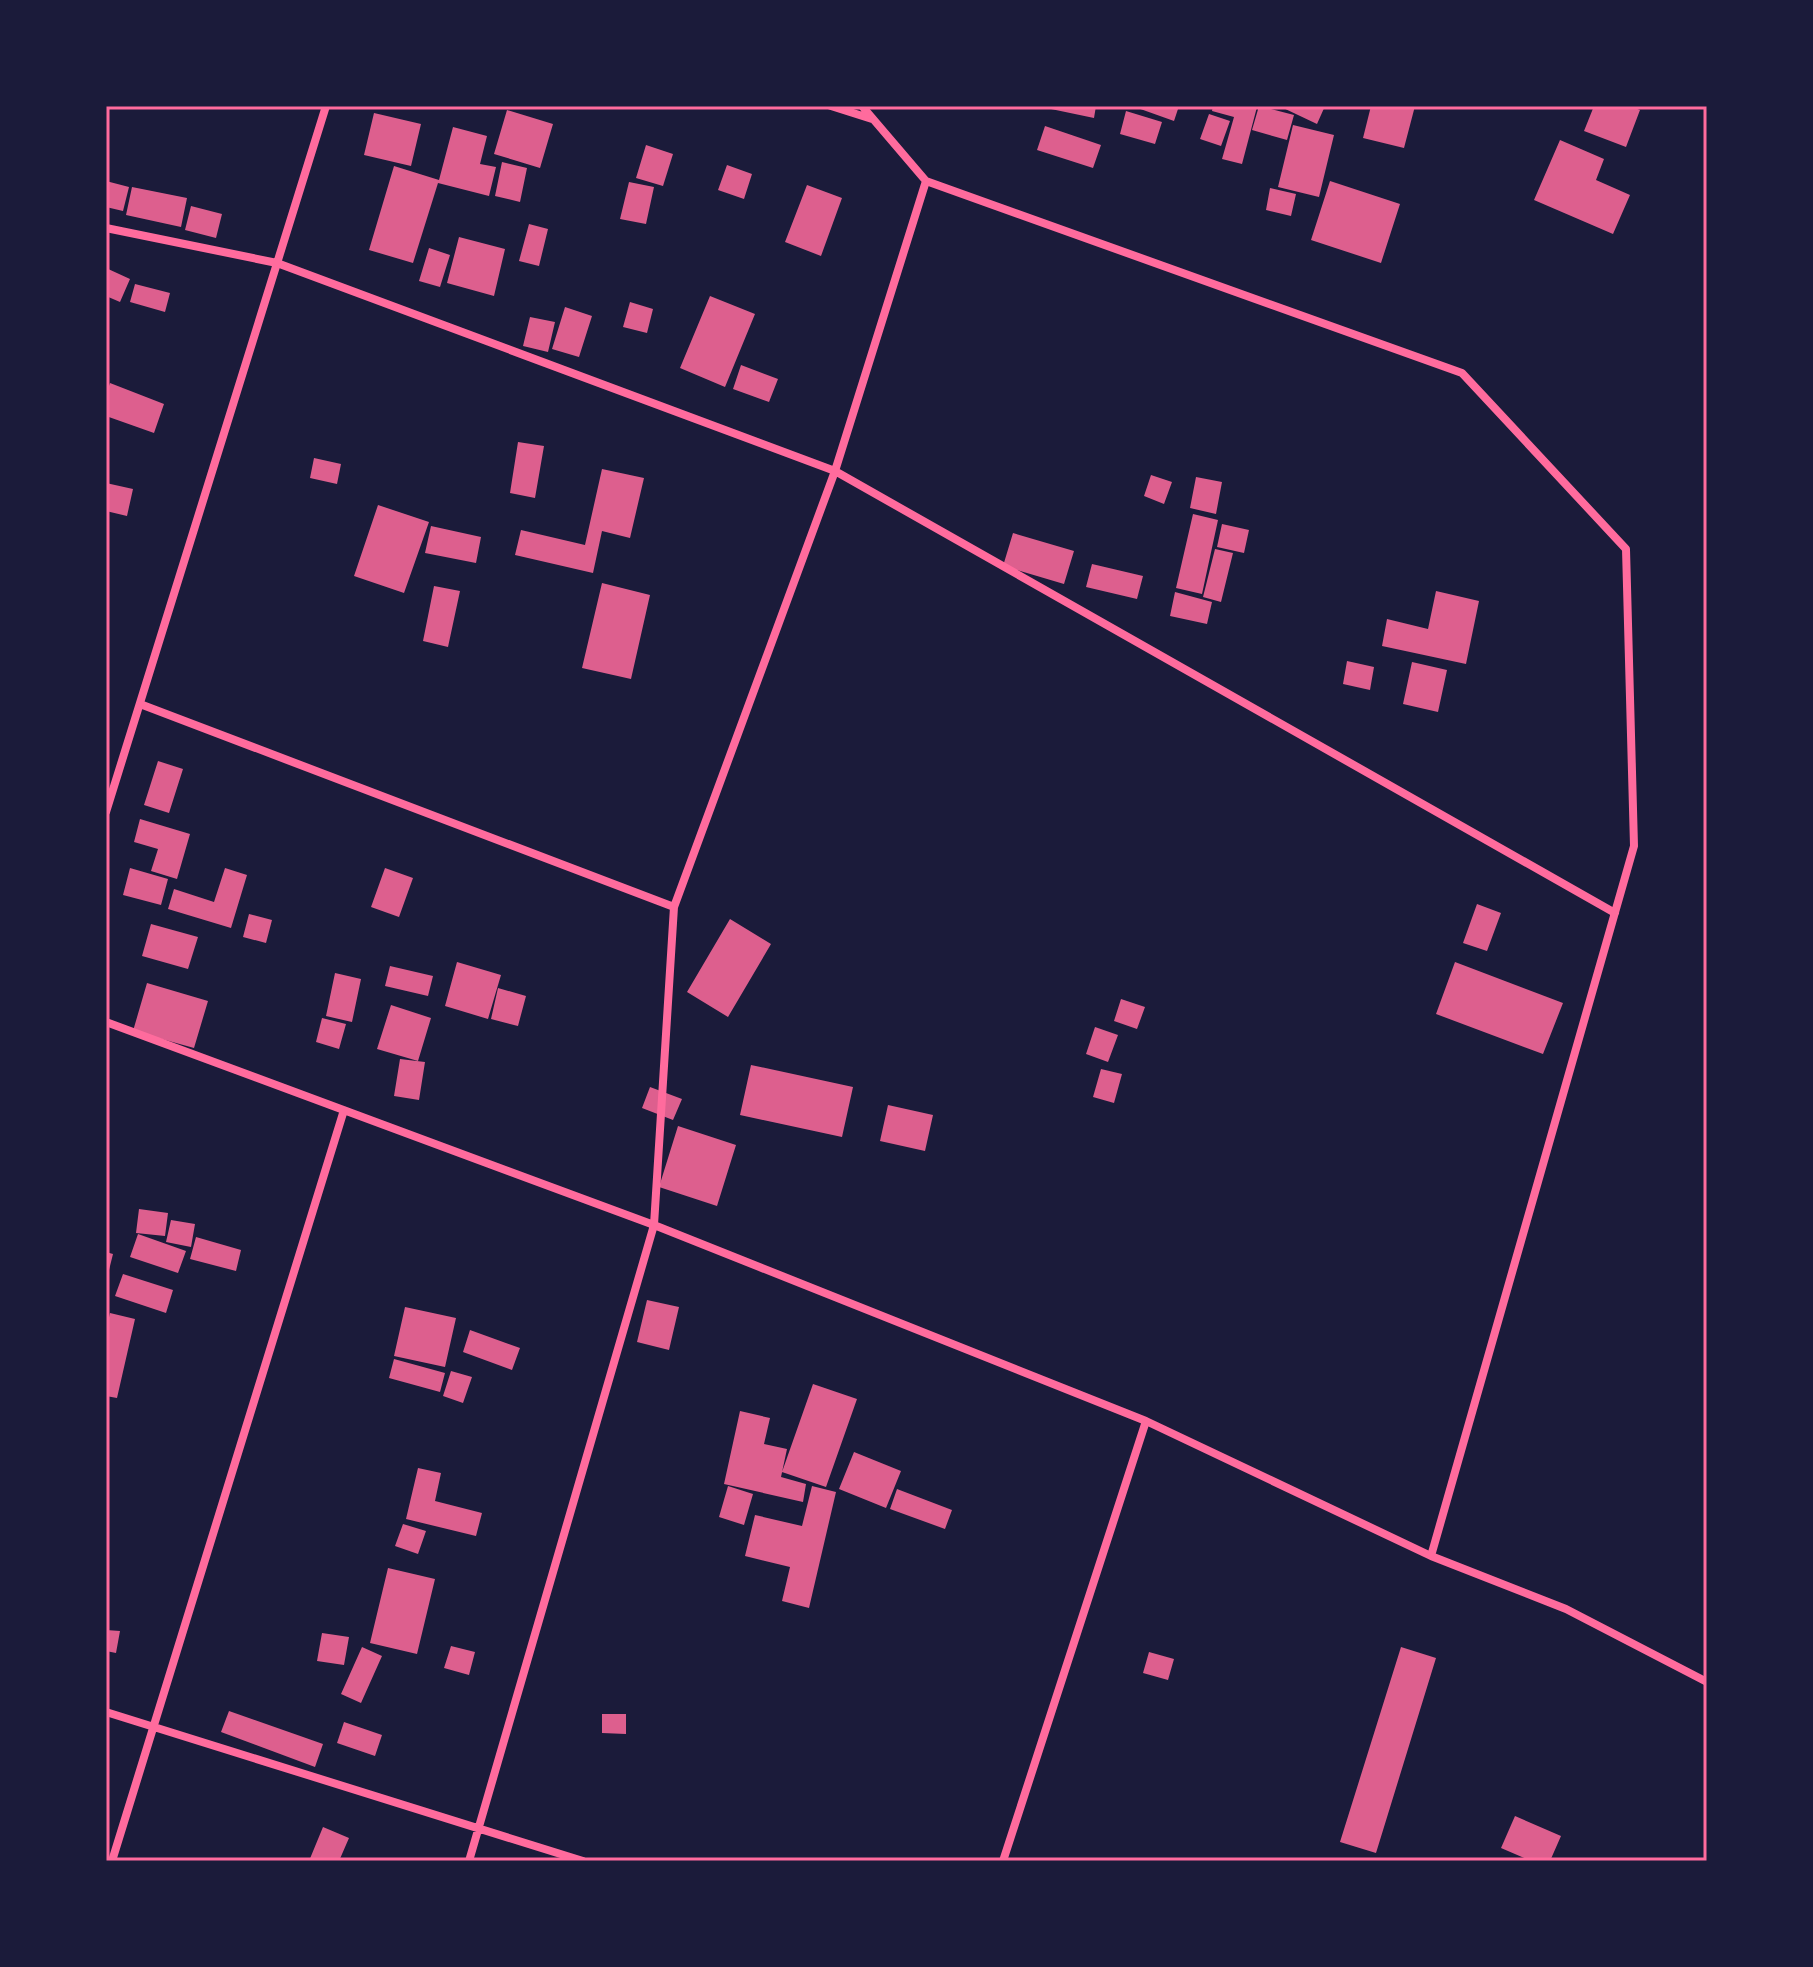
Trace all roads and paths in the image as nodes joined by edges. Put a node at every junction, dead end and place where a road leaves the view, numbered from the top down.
1 (326, 106) edge
2 (831, 106) edge
3 (862, 106) edge
4 (873, 120) junction
5 (926, 181) junction
6 (106, 228) edge
7 (277, 263) junction
8 (835, 471) junction
9 (140, 704) junction
10 (106, 812) edge
11 (674, 907) junction
12 (1615, 913) junction
13 (106, 1022) edge
14 (344, 1110) junction
15 (654, 1225) junction
16 (1146, 1421) junction
17 (1431, 1556) junction
18 (1707, 1682) edge
19 (106, 1712) edge
20 (153, 1727) junction
21 (480, 1829) junction
22 (112, 1861) edge
23 (469, 1861) edge
24 (583, 1861) edge
25 (1003, 1861) edge

1 - 7 street
2 - 4 street
3 - 4 street
4 - 5 street
5 - 8 street
5 - 12 street
6 - 7 street
7 - 8 street
7 - 9 street
8 - 11 street
8 - 12 street
9 - 10 street
9 - 11 street
11 - 15 street
12 - 17 street
13 - 14 street
14 - 15 street
14 - 20 street
15 - 16 street
15 - 21 street
16 - 17 street
16 - 25 street
17 - 18 street
19 - 20 street
20 - 21 street
20 - 22 street
21 - 23 street
21 - 24 street

